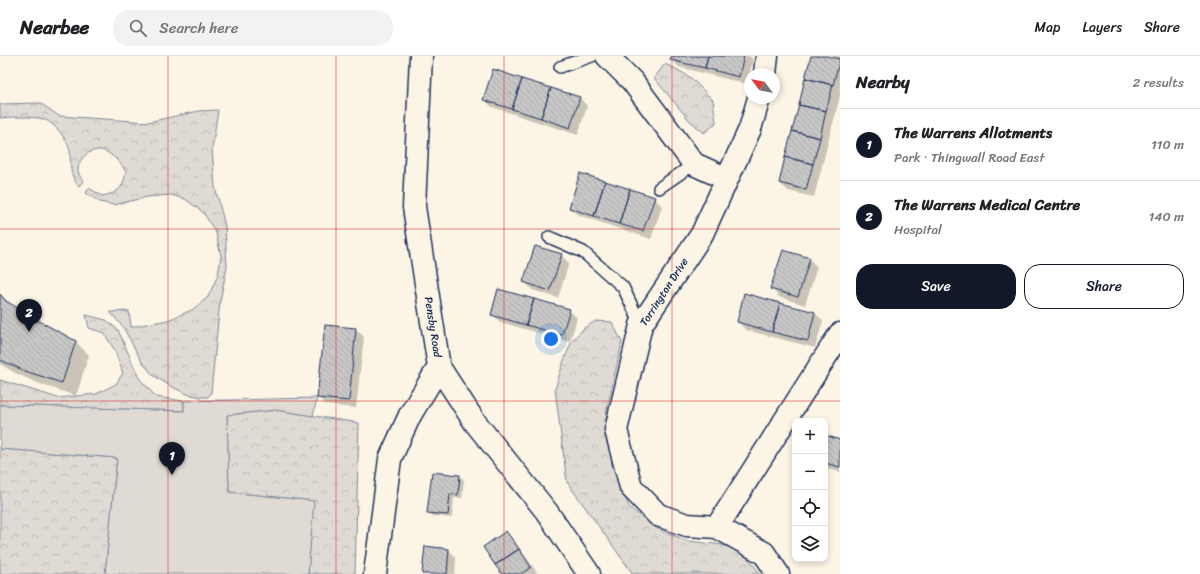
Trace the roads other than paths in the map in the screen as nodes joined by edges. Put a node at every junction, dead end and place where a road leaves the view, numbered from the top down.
1 (421, 56) edge
2 (592, 56) edge
3 (607, 56) edge
4 (767, 56) edge
5 (560, 67) dead end
6 (766, 68) edge
7 (757, 104) edge
8 (694, 164) junction
9 (727, 179) junction
10 (659, 188) dead end
11 (549, 237) dead end
12 (641, 325) junction
13 (840, 334) edge
14 (439, 367) junction
15 (717, 527) junction
16 (375, 574) edge
17 (589, 574) edge
18 (778, 574) edge

1 - 14 street, Pensby Road
2 - 5 lane
3 - 8 street
4 - 6 street
7 - 9 street, Torrington Drive
8 - 9 street
8 - 10 lane
9 - 12 street, Torrington Drive
11 - 12 lane
12 - 15 street, Torrington Drive
13 - 15 street
14 - 16 street
14 - 17 street, Pensby Road
15 - 18 street, Torrington Drive

